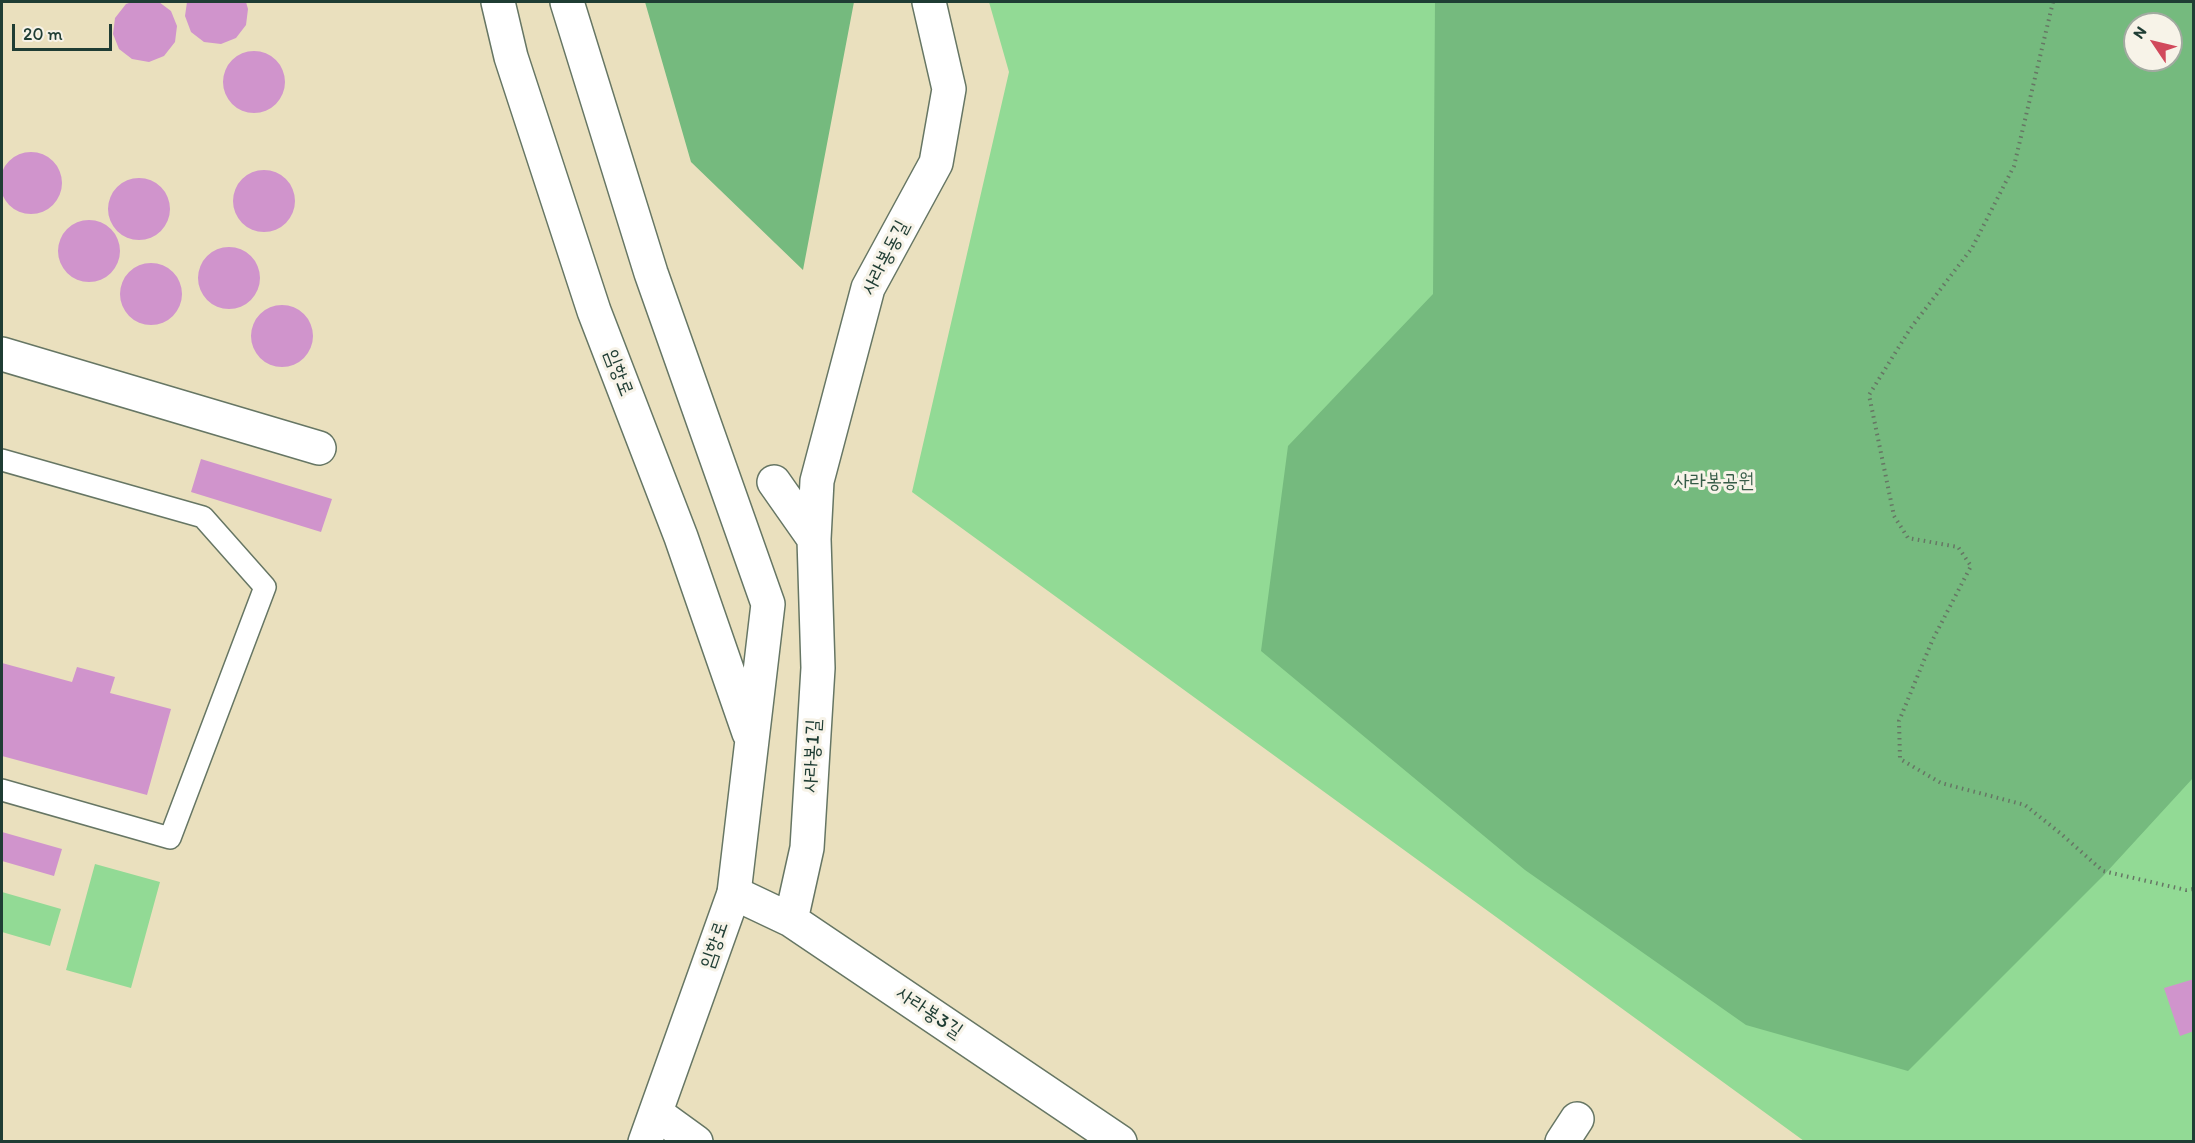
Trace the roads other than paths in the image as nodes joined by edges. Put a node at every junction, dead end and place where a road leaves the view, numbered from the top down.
1 (498, 2) edge
2 (567, 2) edge
3 (929, 2) edge
4 (2, 354) edge
5 (319, 448) dead end
6 (2, 460) edge
7 (774, 482) dead end
8 (814, 539) junction
9 (816, 590) joint
10 (751, 741) junction
11 (2, 790) edge
12 (734, 893) junction
13 (791, 920) junction
14 (651, 1127) edge
15 (696, 1142) edge
16 (1120, 1142) edge

1 - 10 main road, 임항로
2 - 10 main road, 임항로
3 - 8 main road, 사라봉동길
4 - 5 main road
6 - 11 lane
7 - 8 main road
8 - 9 main road, 사라봉동길
9 - 13 main road, 사라봉1길
10 - 12 main road, 임항로
12 - 13 main road, 사라봉3길
12 - 14 main road, 임항로
13 - 16 main road, 사라봉3길
14 - 15 main road

